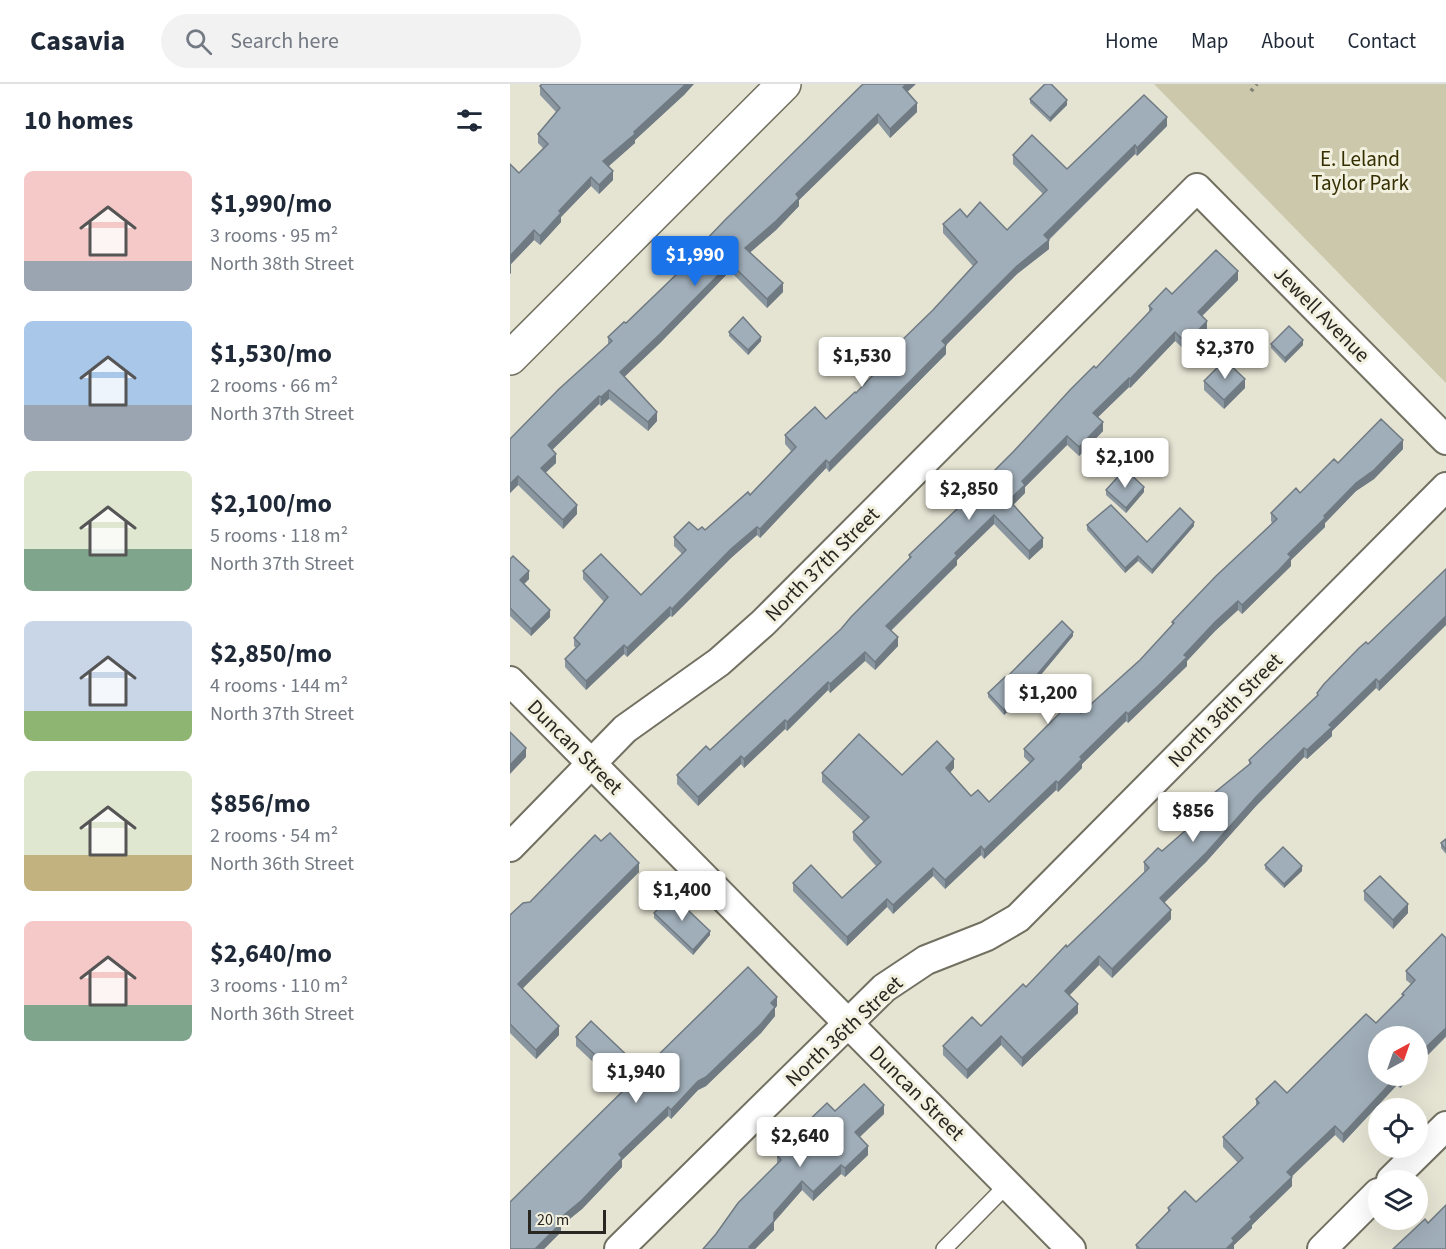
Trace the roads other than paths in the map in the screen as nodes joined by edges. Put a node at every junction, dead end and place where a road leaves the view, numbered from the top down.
1 (784, 84) edge
2 (1197, 188) joint
3 (510, 358) edge
4 (1446, 440) edge
5 (1446, 487) edge
6 (510, 681) edge
7 (592, 765) junction
8 (510, 847) edge
9 (848, 1024) junction
10 (1446, 1126) edge
11 (1401, 1170) edge
12 (1007, 1185) junction
13 (1368, 1203) edge
14 (619, 1249) edge
15 (944, 1249) edge
16 (1071, 1249) edge
17 (1322, 1249) edge

1 - 3 street
2 - 4 street, Jewell Avenue
2 - 7 street, North 37th Street
5 - 9 street, North 36th Street
6 - 7 street, Duncan Street
7 - 8 street, North 37th Street
7 - 9 street, Duncan Street
9 - 12 street, Duncan Street
9 - 14 street, North 36th Street
10 - 11 street
12 - 15 lane
12 - 16 street, Duncan Street
13 - 17 street

